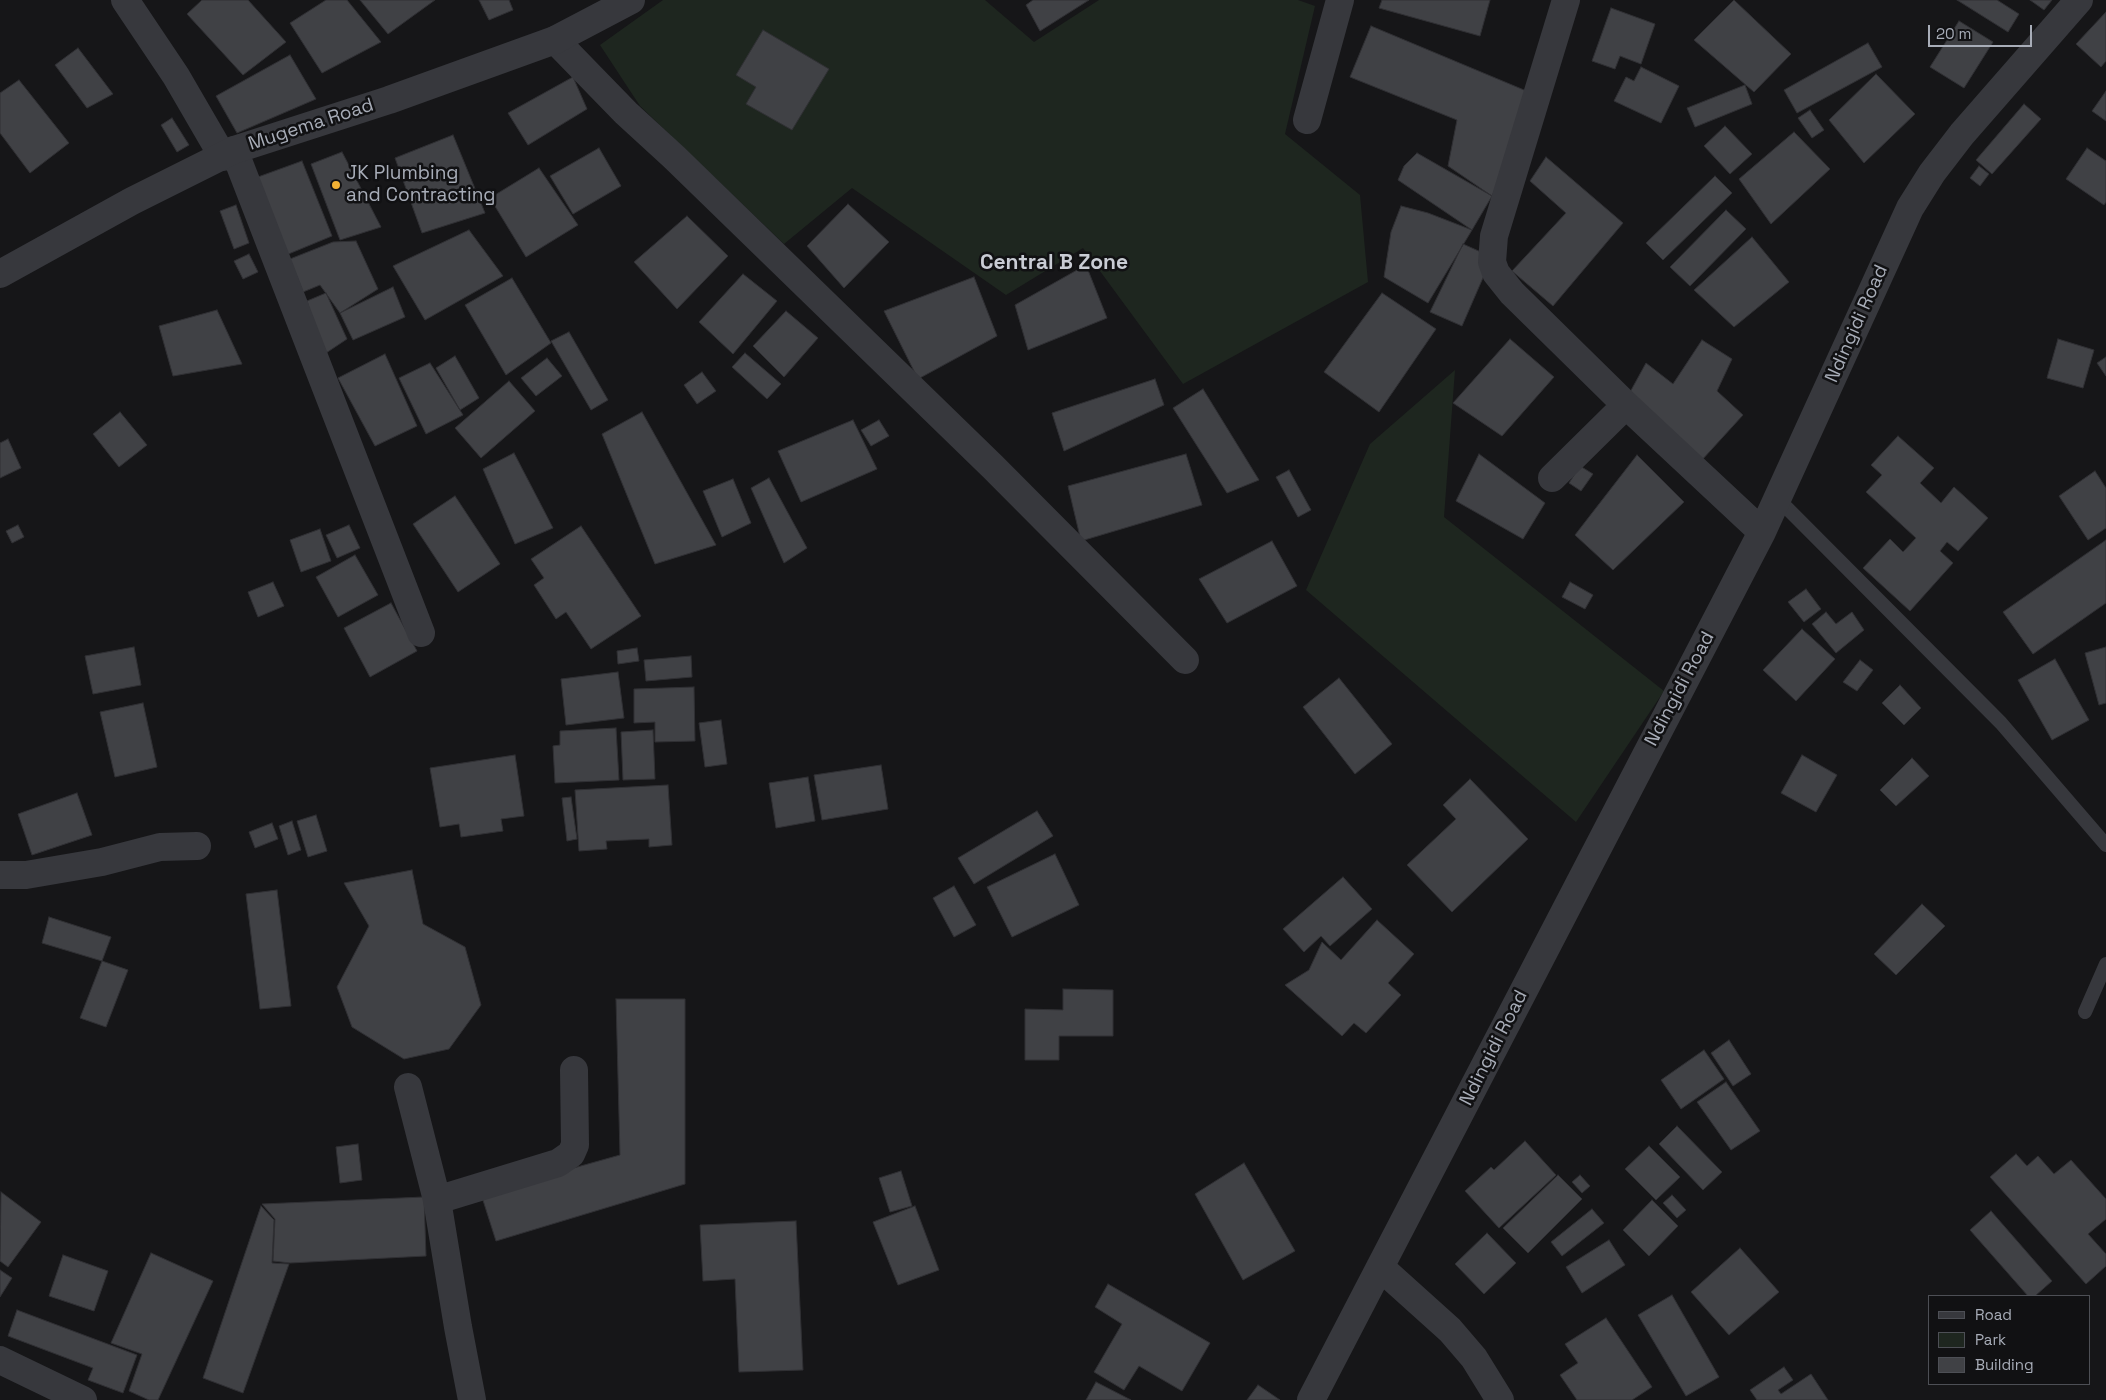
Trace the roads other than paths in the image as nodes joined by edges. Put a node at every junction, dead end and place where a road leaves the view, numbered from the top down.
1 (126, 0) edge
2 (631, 0) edge
3 (1340, 0) edge
4 (1566, 0) edge
5 (2079, 0) edge
6 (555, 40) junction
7 (1307, 120) dead end
8 (229, 154) junction
9 (0, 274) edge
10 (1626, 405) junction
11 (1552, 478) dead end
12 (1778, 499) junction
13 (1762, 532) junction
14 (421, 633) dead end
15 (1185, 660) dead end
16 (2106, 845) edge
17 (197, 846) dead end
18 (0, 875) edge
19 (2106, 964) edge
20 (2085, 1012) dead end
21 (574, 1070) dead end
22 (408, 1087) dead end
23 (437, 1200) junction
24 (1380, 1267) junction
25 (0, 1360) edge
26 (83, 1400) edge
27 (472, 1400) edge
28 (1311, 1400) edge
29 (1500, 1400) edge

1 - 8 street
2 - 6 street, Mugema Road
3 - 7 street
4 - 10 street
5 - 12 street, Ndingidi Road
6 - 8 street, Mugema Road
6 - 15 street
8 - 9 street, Mugema Road
8 - 14 street
10 - 11 street
10 - 13 street
12 - 13 street, Ndingidi Road
12 - 16 lane
13 - 24 street, Ndingidi Road
17 - 18 street
19 - 20 lane
21 - 23 street
22 - 23 street
23 - 27 street
24 - 28 street, Ndingidi Road
24 - 29 street
25 - 26 street

